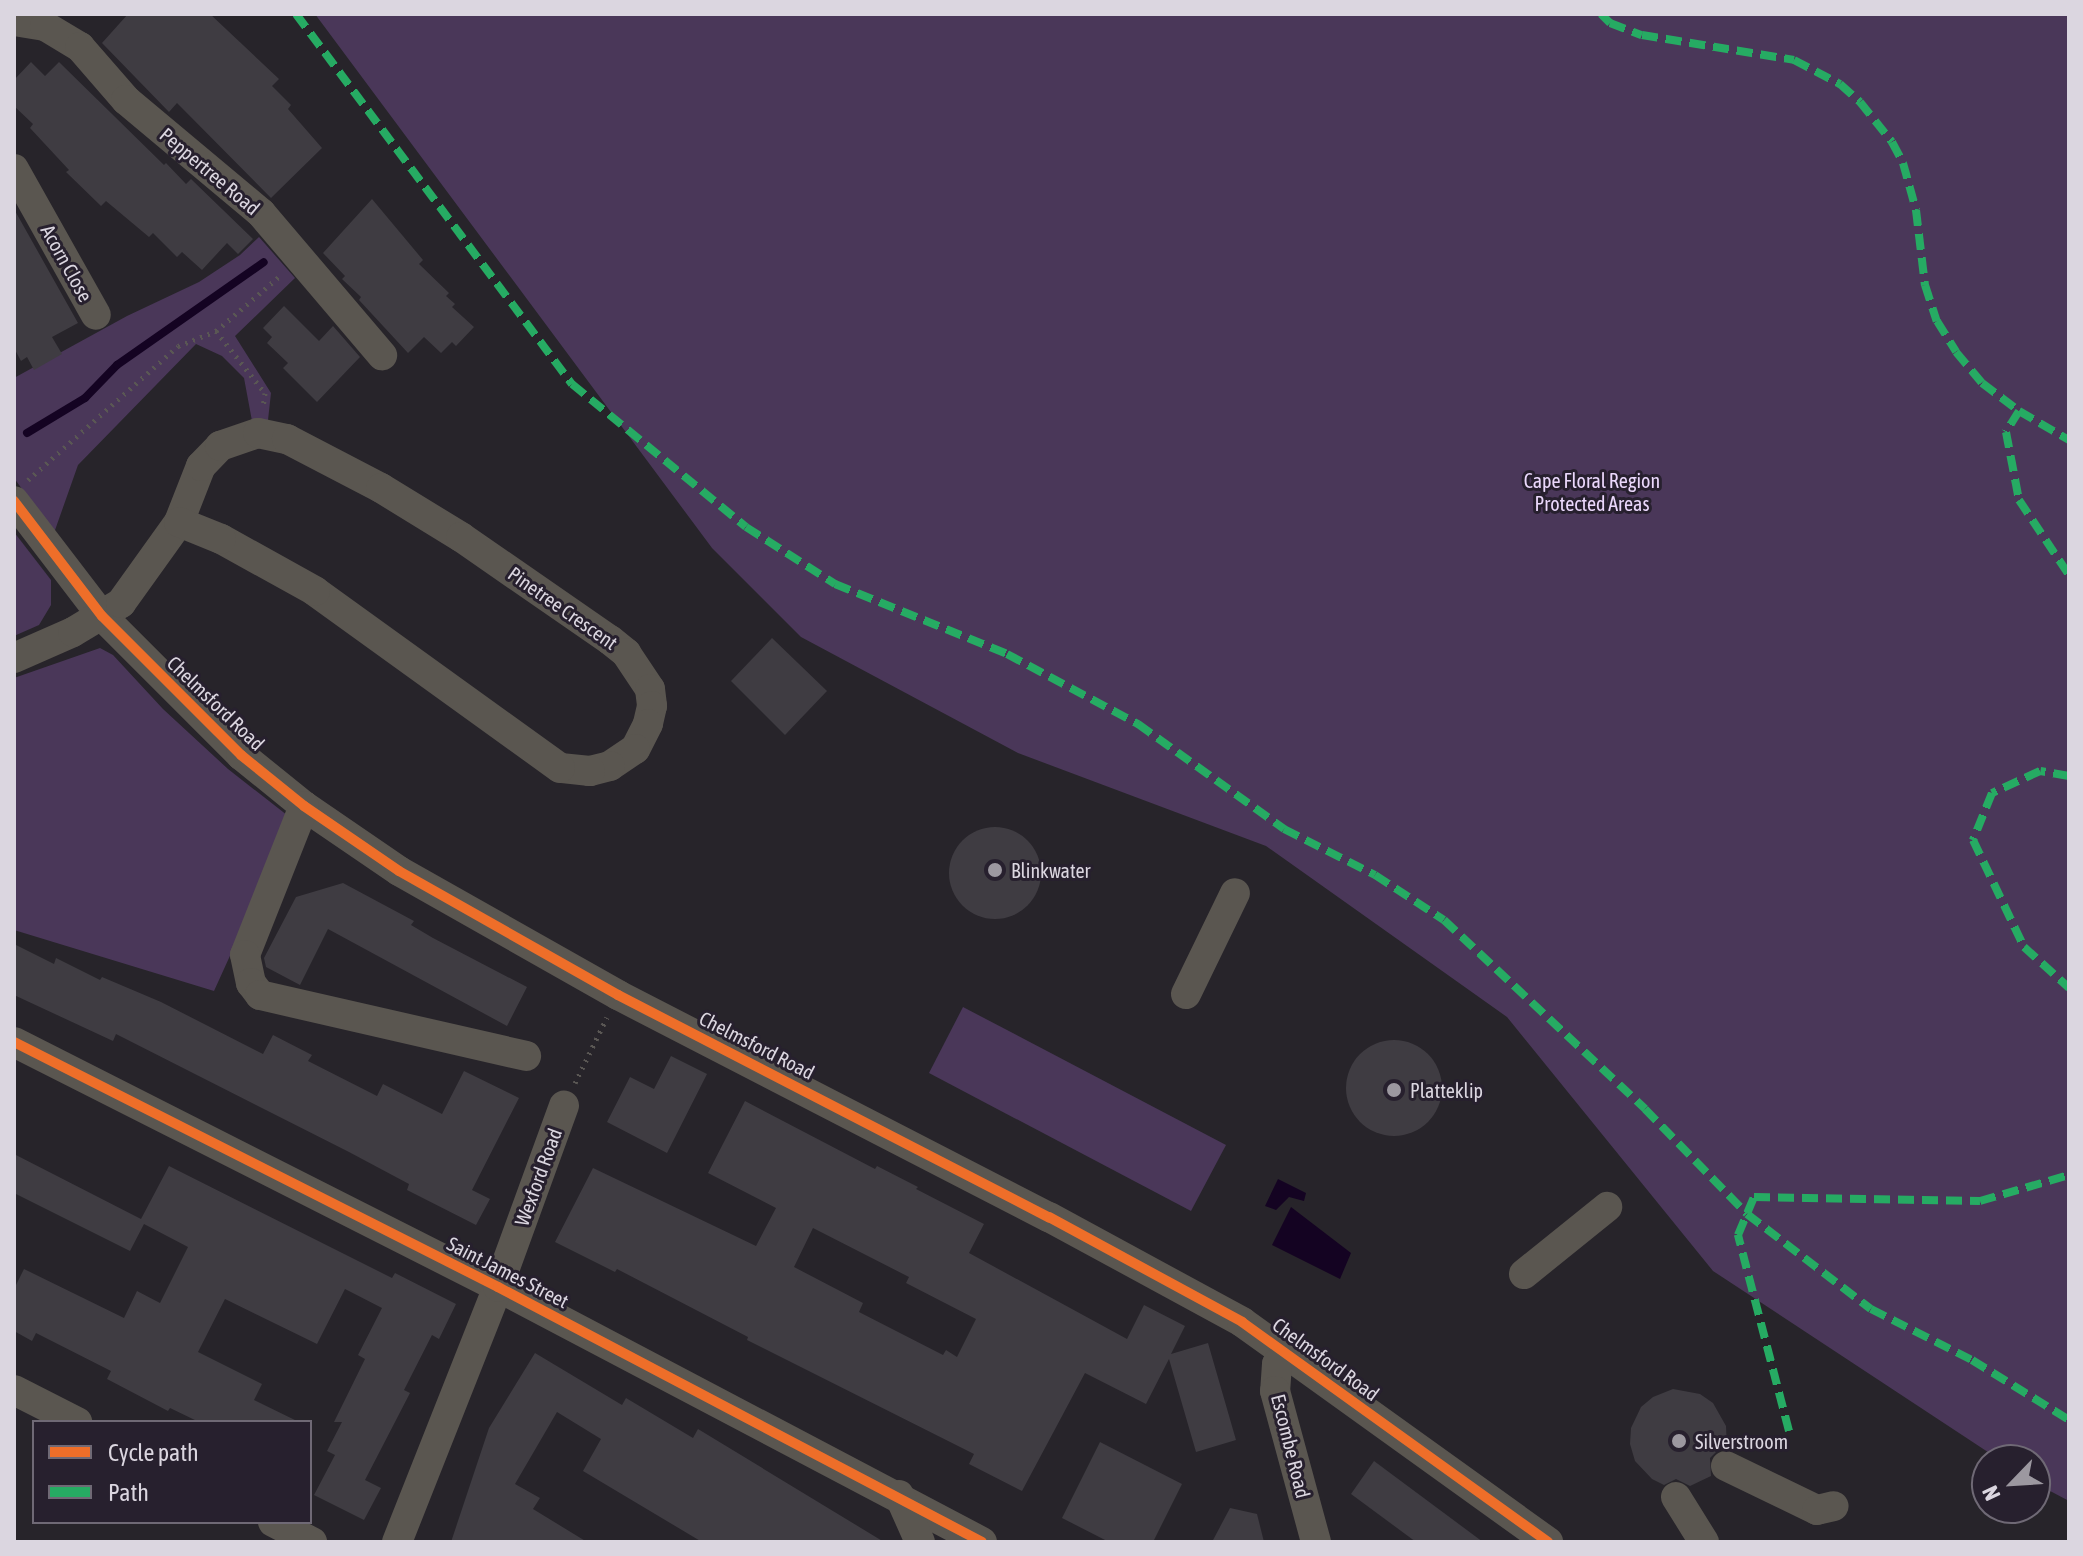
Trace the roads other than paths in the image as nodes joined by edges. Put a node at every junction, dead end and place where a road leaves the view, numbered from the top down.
1 (14, 21) edge
2 (14, 169) edge
3 (96, 315) dead end
4 (382, 355) dead end
5 (20, 491) edge
6 (179, 522) junction
7 (102, 616) junction
8 (14, 658) edge
9 (304, 806) junction
10 (1235, 893) dead end
11 (1186, 994) dead end
12 (14, 1042) edge
13 (526, 1056) dead end
14 (564, 1106) road end
15 (1607, 1207) dead end
16 (1524, 1274) dead end
17 (498, 1287) junction
18 (1286, 1352) junction
19 (14, 1390) edge
20 (73, 1420) edge
21 (1726, 1466) dead end
22 (899, 1495) junction
23 (1676, 1497) dead end
24 (1834, 1506) dead end
25 (277, 1524) edge
26 (977, 1541) edge
27 (312, 1542) edge
28 (397, 1542) edge
29 (920, 1542) edge
30 (1316, 1542) edge
31 (1548, 1542) edge
32 (1704, 1542) edge

1 - 4 street, Peppertree Road
2 - 3 street, Acorn Close
5 - 7 street, Chelmsford Road
6 - 6 street, Pinetree Crescent
6 - 7 street
7 - 8 street
7 - 9 street, Chelmsford Road
9 - 13 street
9 - 18 street, Chelmsford Road
10 - 11 street
12 - 17 street, Saint James Street
14 - 17 street, Wexford Road
15 - 16 street
17 - 22 street, Saint James Street
17 - 28 street, Wexford Road
18 - 30 street, Escombe Road
18 - 31 street, Chelmsford Road
19 - 20 street
21 - 24 street
22 - 26 street, Saint James Street
22 - 29 street
23 - 32 street
25 - 27 street

